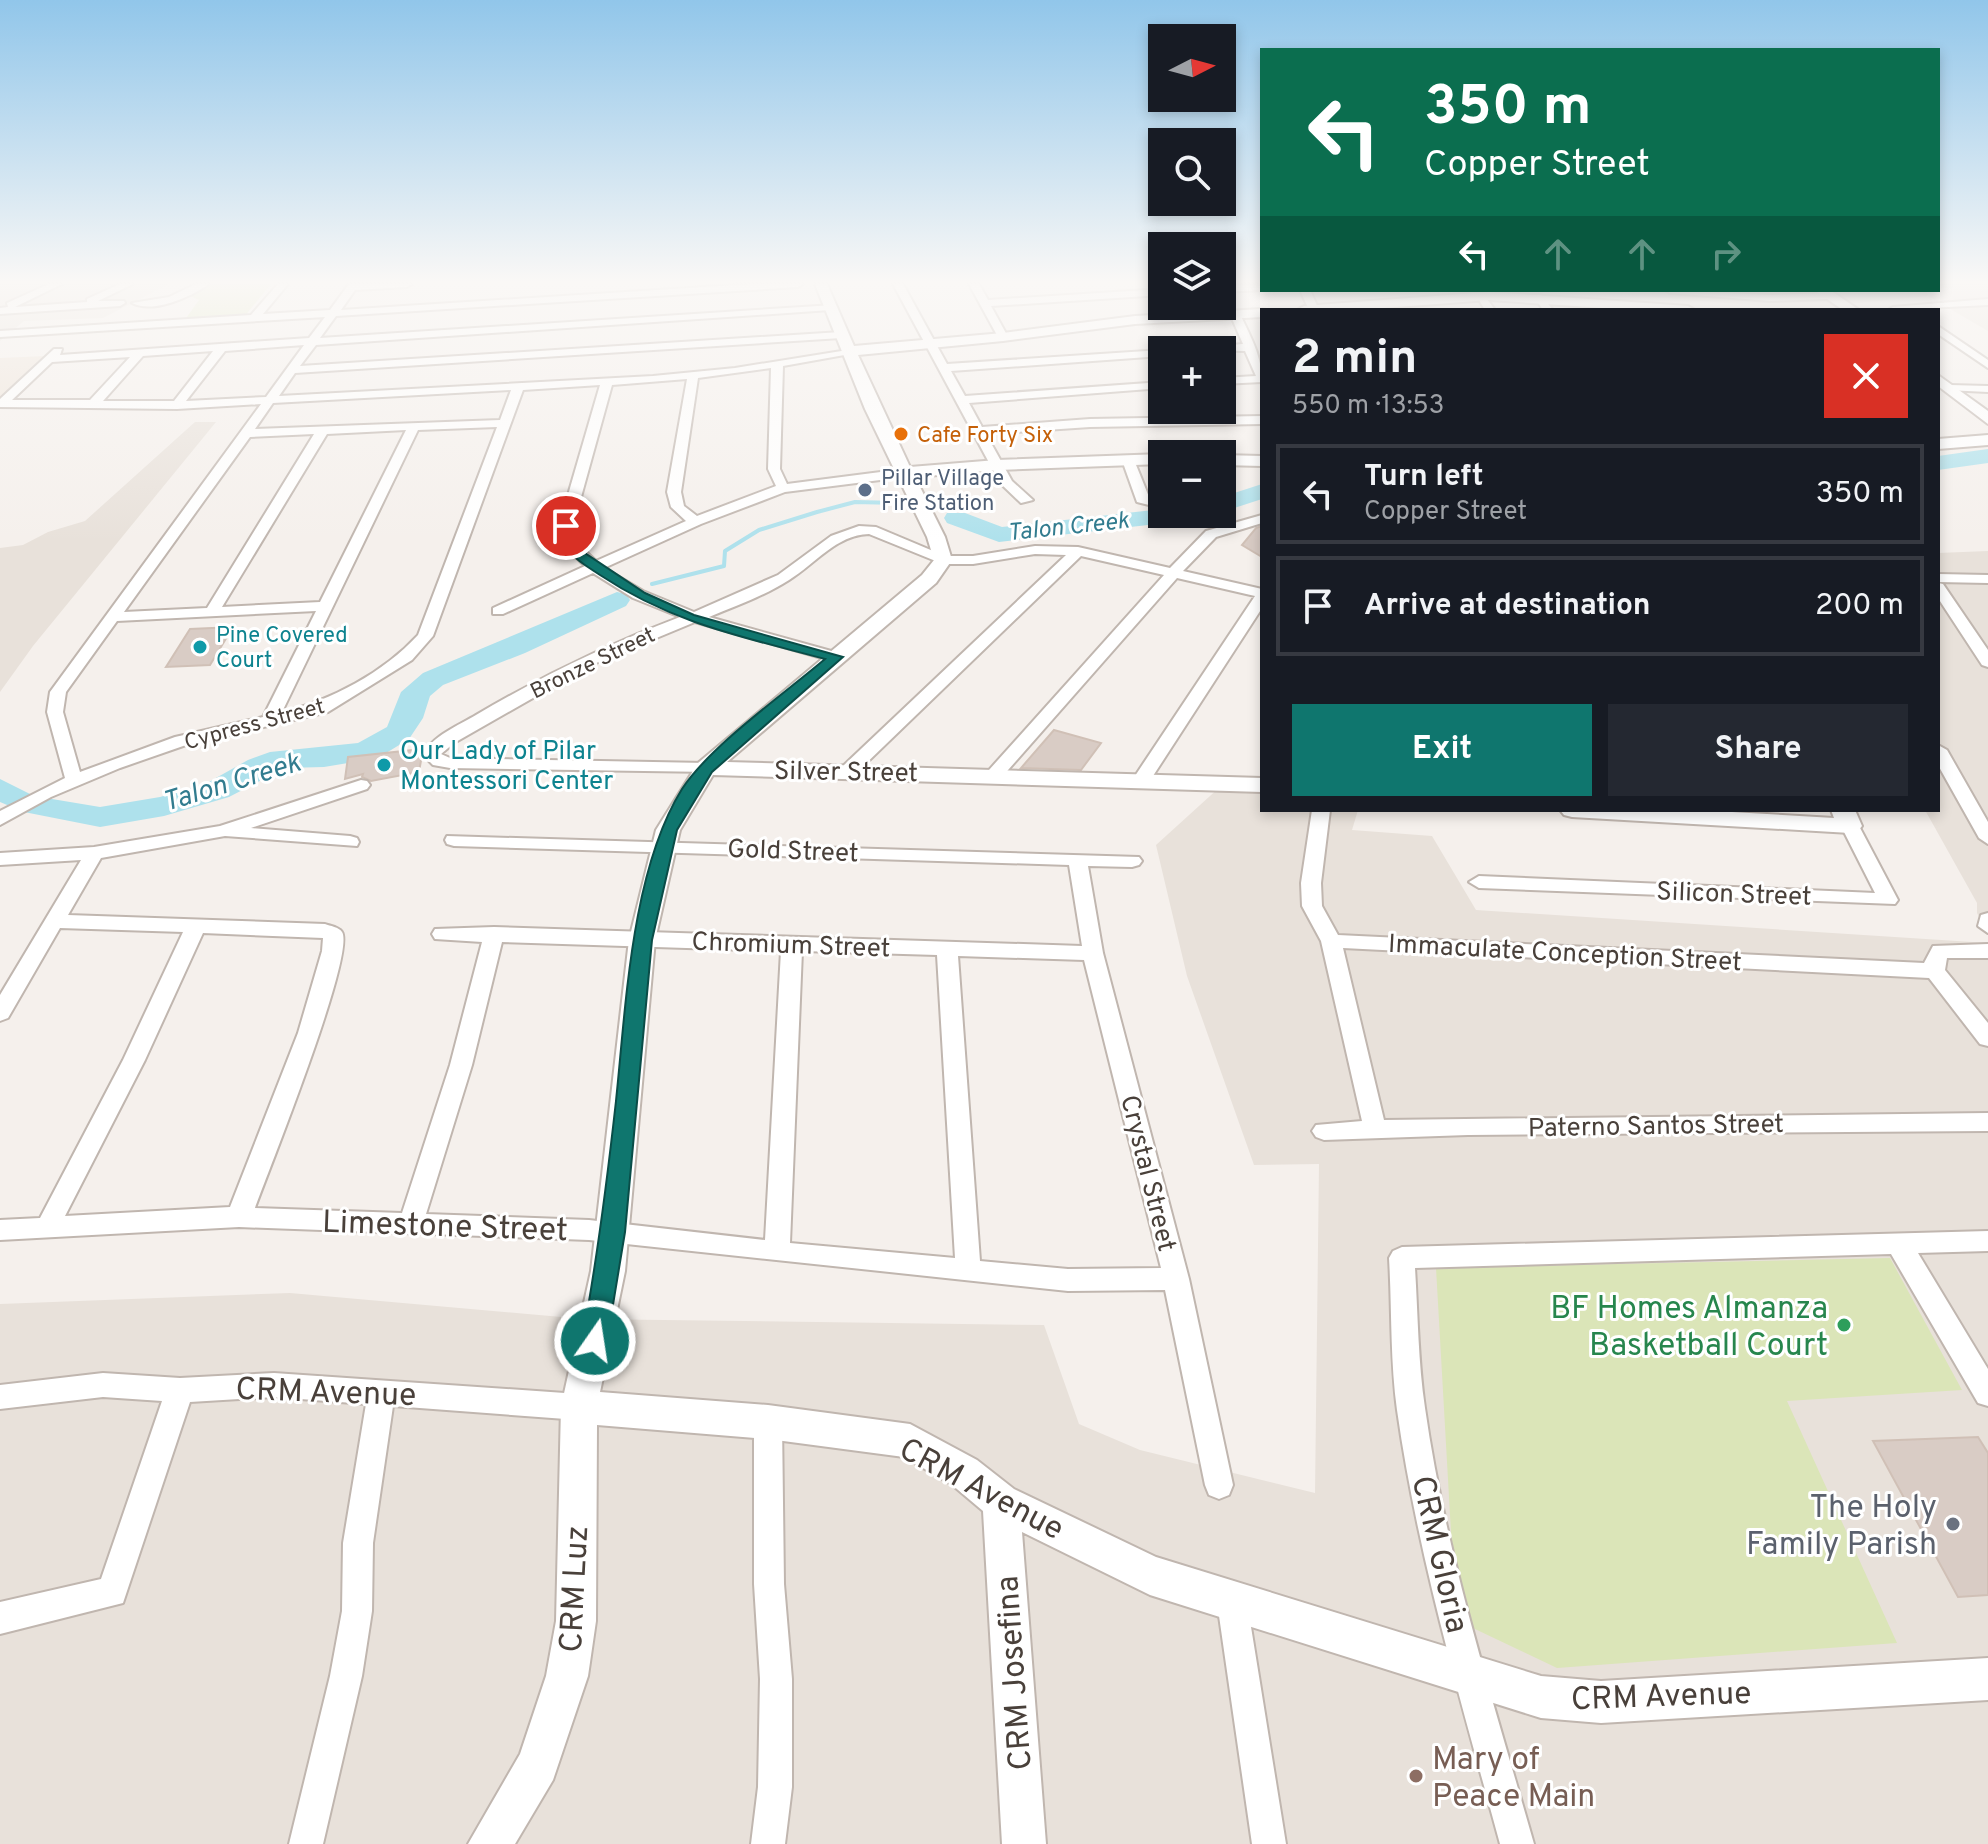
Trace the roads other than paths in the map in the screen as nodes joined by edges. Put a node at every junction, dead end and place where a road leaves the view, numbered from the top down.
1 (38, 370) edge
2 (124, 370) edge
3 (204, 370) edge
4 (291, 370) edge
5 (735, 370) edge
6 (777, 370) edge
7 (858, 370) edge
8 (943, 370) edge
9 (693, 375) junction
10 (1260, 378) edge
11 (1236, 380) edge
12 (607, 381) junction
13 (1944, 384) edge
14 (519, 385) junction
15 (1148, 386) edge
16 (1988, 389) edge
17 (269, 399) junction
18 (961, 400) junction
19 (1, 403) edge
20 (93, 404) junction
21 (177, 405) junction
22 (1985, 415) edge
23 (1260, 420) edge
24 (504, 423) junction
25 (414, 426) junction
26 (323, 430) junction
27 (978, 431) junction
28 (246, 433) junction
29 (1988, 440) edge
30 (1940, 442) edge
31 (1148, 459) edge
32 (1128, 460) junction
33 (1236, 460) edge
34 (1260, 461) edge
35 (997, 465) junction
36 (904, 473) junction
37 (783, 488) junction
38 (1026, 500) dead end
39 (1144, 502) dead end
40 (1260, 520) edge
41 (696, 521) junction
42 (1078, 551) junction
43 (943, 560) junction
44 (595, 567) junction
45 (1174, 572) junction
46 (1940, 578) edge
47 (1988, 579) edge
48 (1940, 590) edge
49 (1260, 594) edge
50 (1260, 598) edge
51 (326, 606) junction
52 (212, 611) junction
53 (498, 611) dead end
54 (113, 617) junction
55 (689, 618) junction
56 (836, 657) junction
57 (1988, 662) edge
58 (269, 721) junction
59 (1940, 754) edge
60 (432, 755) joint
61 (706, 768) junction
62 (849, 770) junction
63 (995, 774) junction
64 (1142, 779) junction
65 (74, 780) junction
66 (361, 785) dead end
67 (1260, 785) edge
68 (1321, 812) edge
69 (1665, 812) edge
70 (1711, 813) edge
71 (1847, 818) edge
72 (0, 819) edge
73 (223, 831) junction
74 (1988, 838) edge
75 (454, 840) dead end
76 (350, 842) dead end
77 (664, 846) junction
78 (94, 853) junction
79 (0, 859) edge
80 (1078, 860) junction
81 (1132, 861) dead end
82 (1479, 882) dead end
83 (52, 921) junction
84 (196, 927) junction
85 (442, 934) dead end
86 (494, 934) junction
87 (642, 940) junction
88 (1331, 941) junction
89 (792, 944) junction
90 (947, 948) junction
91 (1988, 951) edge
92 (1093, 953) junction
93 (1935, 971) junction
94 (0, 1013) edge
95 (1988, 1038) edge
96 (1988, 1122) edge
97 (1375, 1129) junction
98 (1324, 1131) dead end
99 (239, 1217) junction
100 (411, 1223) junction
101 (48, 1226) junction
102 (0, 1230) edge
103 (613, 1232) junction
104 (1988, 1241) edge
105 (1898, 1243) junction
106 (777, 1252) junction
107 (968, 1269) junction
108 (1176, 1279) junction
109 (180, 1390) junction
110 (382, 1391) junction
111 (1988, 1394) edge
112 (0, 1397) edge
113 (579, 1407) junction
114 (768, 1422) junction
115 (1219, 1485) dead end
116 (1001, 1502) junction
117 (1232, 1602) junction
118 (0, 1618) edge
119 (1470, 1674) junction
120 (1988, 1679) edge
121 (306, 1844) edge
122 (490, 1844) edge
123 (768, 1844) edge
124 (1024, 1844) edge
125 (1269, 1844) edge
126 (1517, 1844) edge

1 - 19 street
2 - 20 street
3 - 21 street
4 - 17 street
5 - 9 street
6 - 37 street
7 - 36 street
8 - 18 street
9 - 12 street
9 - 41 street
10 - 11 street
12 - 14 street
12 - 44 street
13 - 16 street
13 - 22 street
14 - 17 street
14 - 24 street, Cypress Street
15 - 18 street
17 - 21 street
17 - 28 street
18 - 27 street
19 - 20 street
20 - 21 street
23 - 27 street
24 - 25 street
24 - 58 street, Cypress Street
25 - 26 street
25 - 51 street
26 - 28 street
26 - 52 street
27 - 35 street
28 - 54 street
29 - 30 street
31 - 32 street
32 - 35 street
32 - 39 street
33 - 34 street
35 - 36 street
35 - 38 street
36 - 37 street
36 - 43 street
37 - 41 street
40 - 45 street
41 - 44 street
42 - 43 street, Bronze Street
42 - 45 street, Bronze Street
42 - 62 street
43 - 55 street, Bronze Street
43 - 56 street, CRM Luz
44 - 53 street
44 - 55 street
45 - 49 street, Bronze Street
45 - 63 street
46 - 47 street
48 - 57 street
50 - 64 street
51 - 52 street
51 - 58 street
52 - 54 street
54 - 65 street
55 - 56 street
55 - 60 street, Bronze Street
56 - 61 street, CRM Luz
58 - 65 street, Cypress Street
59 - 74 street
60 - 61 street, Silver Street
61 - 62 street, Silver Street
61 - 77 street, CRM Luz
62 - 63 street, Silver Street
63 - 64 street, Silver Street
64 - 67 street, Silver Street
65 - 72 street, Cypress Street
66 - 73 street
68 - 88 street
69 - 70 street
70 - 71 street
71 - 82 street, Silicon Street
73 - 76 street
73 - 78 street
75 - 77 street, Gold Street
77 - 80 street, Gold Street
77 - 87 street, CRM Luz
78 - 79 street
78 - 83 street
80 - 81 street, Gold Street
80 - 92 street, Crystal Street
83 - 84 street
83 - 94 street
84 - 99 street
84 - 101 street
85 - 86 street, Chromium Street
86 - 87 street, Chromium Street
86 - 100 street
87 - 89 street, Chromium Street
87 - 103 street, CRM Luz
88 - 93 street, Immaculate Conception Street
88 - 97 street
89 - 90 street, Chromium Street
89 - 106 street
90 - 92 street, Chromium Street
90 - 107 street
91 - 93 street
92 - 108 street, Crystal Street
93 - 95 street
96 - 97 street, Paterno Santos Street
97 - 98 street, Paterno Santos Street
99 - 100 street, Limestone Street
99 - 101 street, Limestone Street
100 - 103 street, Limestone Street
101 - 102 street, Limestone Street
103 - 106 street, Limestone Street
103 - 113 street, CRM Luz
104 - 105 street
105 - 111 street
105 - 119 street, CRM Gloria
106 - 107 street, Limestone Street
107 - 108 street, Limestone Street
108 - 115 street, Crystal Street
109 - 110 street, CRM Avenue
109 - 112 street, CRM Avenue
109 - 118 street
110 - 113 street, CRM Avenue
110 - 121 street
113 - 114 street, CRM Avenue
113 - 122 street, CRM Luz
114 - 116 street, CRM Avenue
114 - 123 street
116 - 117 street, CRM Avenue
116 - 124 street, CRM Josefina
117 - 119 street, CRM Avenue
117 - 125 street
119 - 120 street, CRM Avenue
119 - 126 street, CRM Gloria

